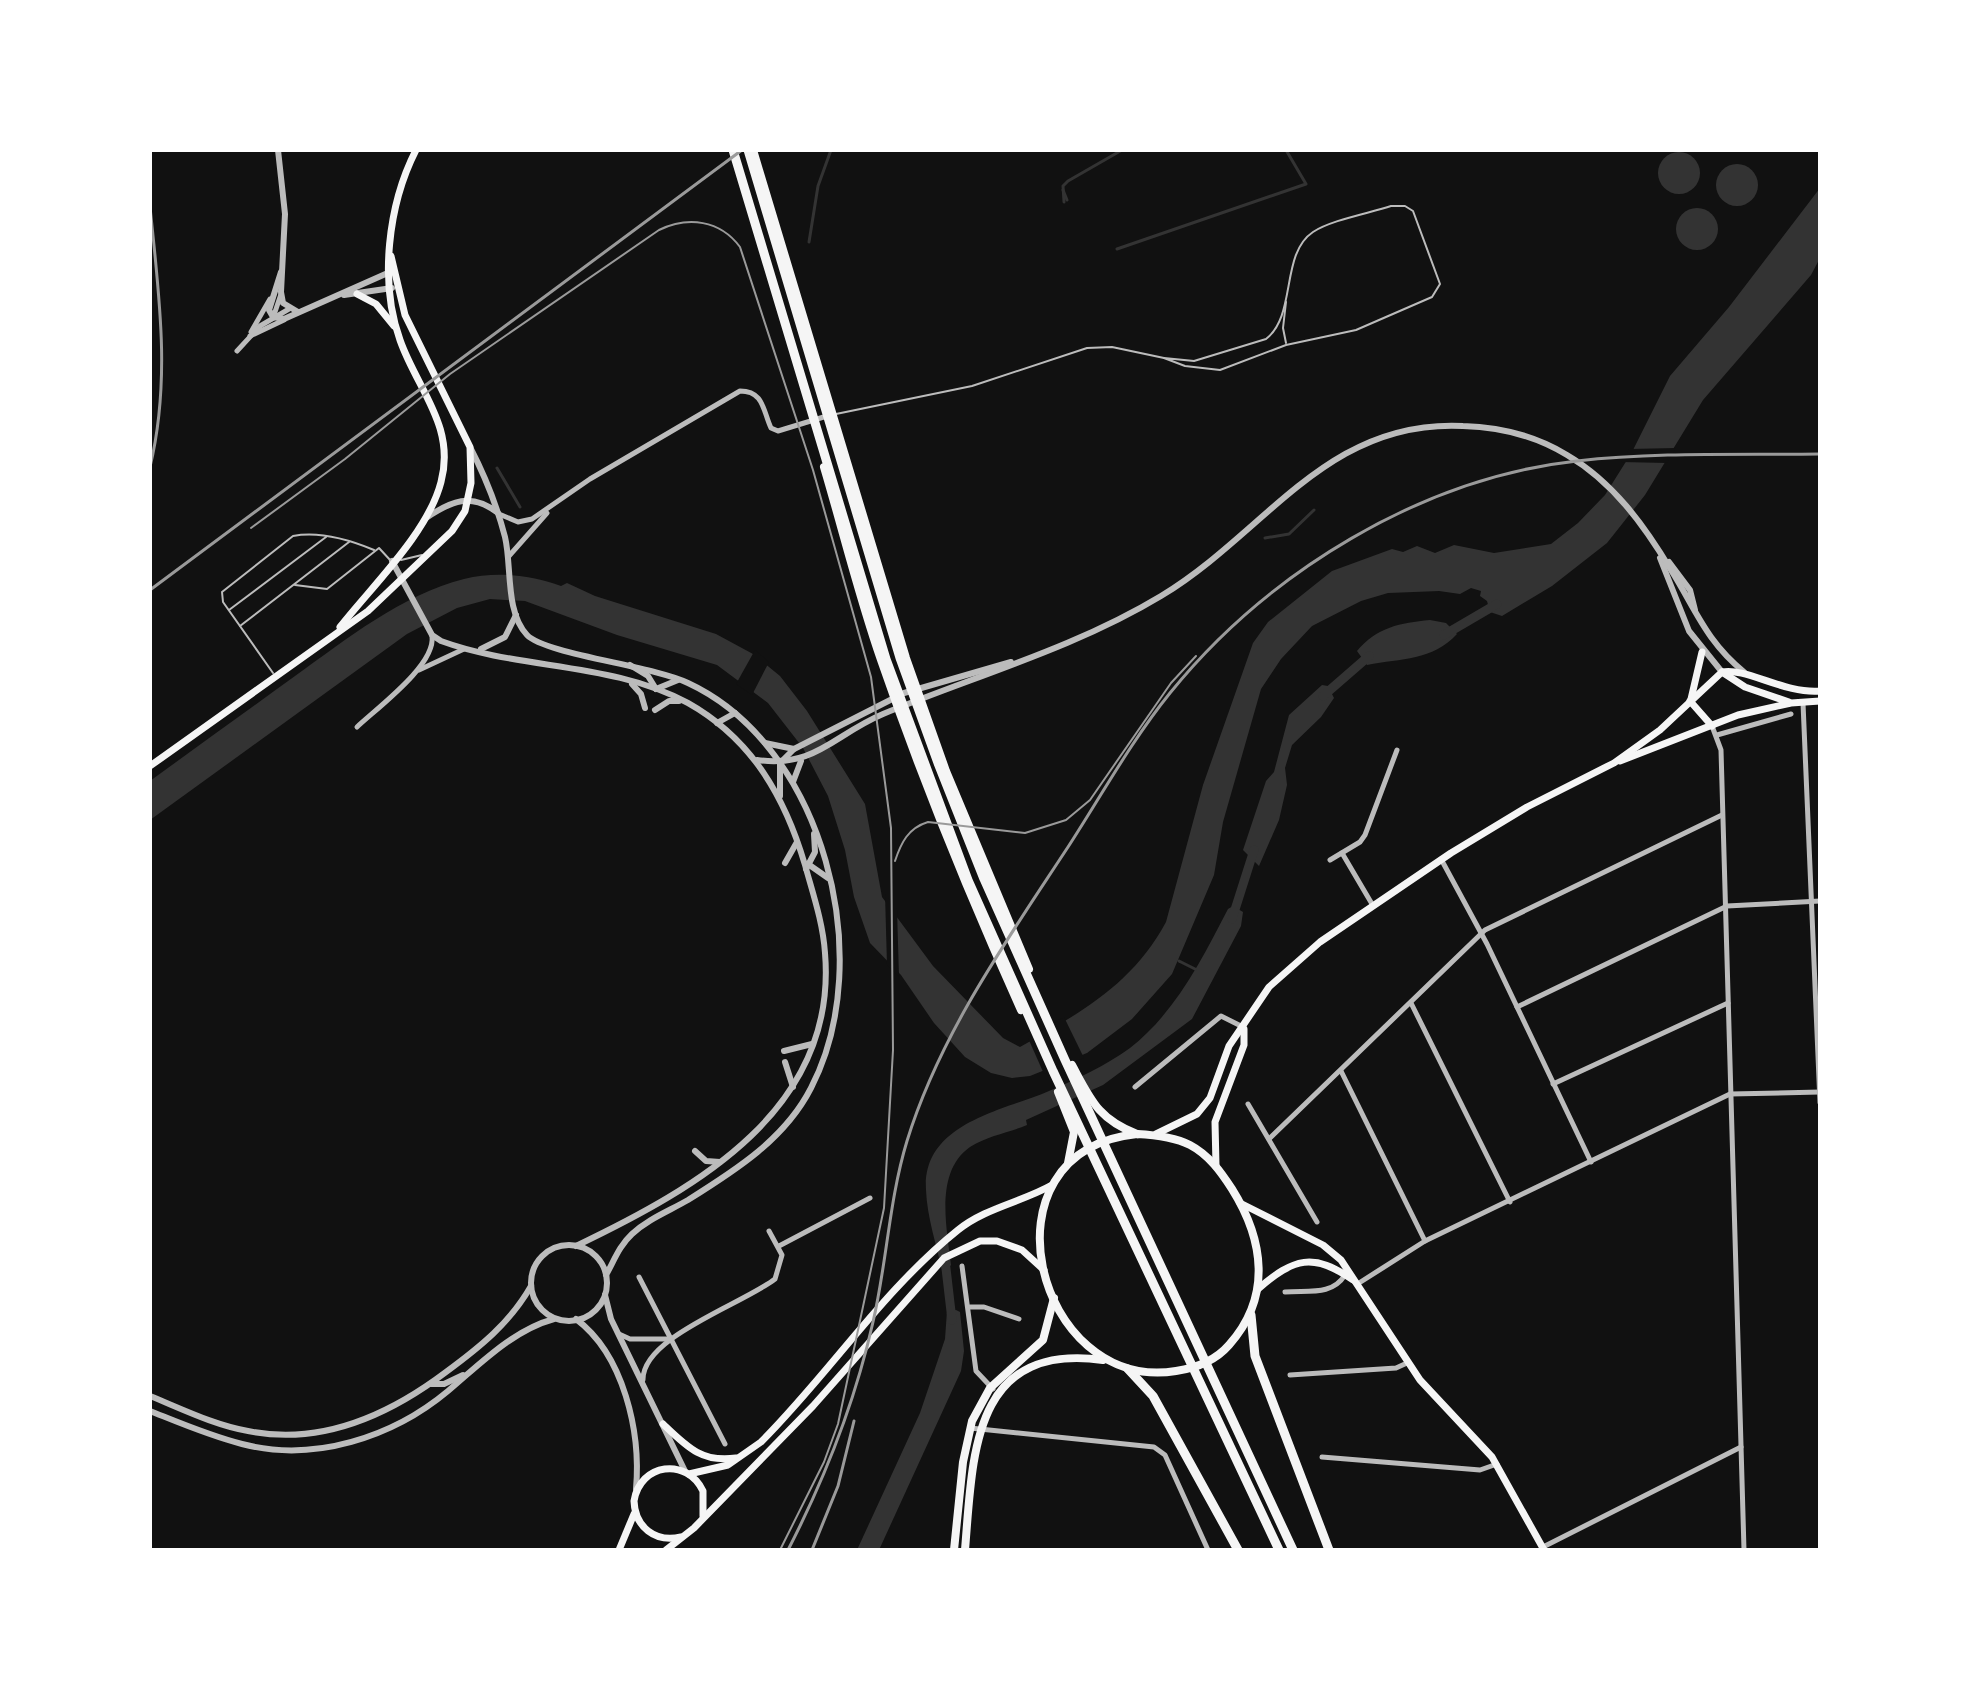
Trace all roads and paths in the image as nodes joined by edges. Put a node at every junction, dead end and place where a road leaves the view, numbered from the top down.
1 (278, 150) edge
2 (416, 150) edge
3 (731, 150) edge
4 (750, 150) edge
5 (281, 272) junction
6 (392, 272) junction
7 (399, 284) junction
8 (1288, 289) junction
9 (389, 290) junction
10 (281, 292) junction
11 (357, 294) junction
12 (340, 296) junction
13 (271, 297) junction
14 (289, 309) junction
15 (301, 313) junction
16 (273, 317) junction
17 (284, 319) junction
18 (269, 327) junction
19 (397, 331) junction
20 (249, 337) junction
21 (1286, 345) junction
22 (237, 351) dead end
23 (1164, 358) junction
24 (827, 416) joint
25 (470, 447) junction
26 (469, 499) junction
27 (553, 506) junction
28 (498, 513) junction
29 (426, 518) junction
30 (327, 536) junction
31 (350, 542) junction
32 (374, 550) junction
33 (431, 552) junction
34 (1660, 554) junction
35 (509, 556) junction
36 (392, 561) junction
37 (402, 578) junction
38 (295, 585) junction
39 (228, 610) junction
40 (516, 615) junction
41 (239, 626) junction
42 (334, 634) junction
43 (432, 635) junction
44 (465, 649) junction
45 (478, 650) junction
46 (1702, 652) junction
47 (1026, 659) junction
48 (627, 663) junction
49 (416, 671) junction
50 (1722, 672) junction
51 (1746, 675) junction
52 (275, 676) junction
53 (683, 680) junction
54 (630, 682) junction
55 (656, 689) junction
56 (1787, 690) junction
57 (1820, 691) edge
58 (682, 700) junction
59 (1690, 701) junction
60 (1820, 701) edge
61 (1803, 702) junction
62 (1791, 703) junction
63 (645, 708) dead end
64 (655, 710) dead end
65 (735, 713) junction
66 (1791, 714) dead end
67 (717, 723) junction
68 (1712, 726) junction
69 (357, 727) dead end
70 (1717, 735) junction
71 (765, 743) junction
72 (796, 748) junction
73 (1397, 750) dead end
74 (804, 759) junction
75 (757, 760) junction
76 (780, 763) junction
77 (1614, 763) junction
78 (150, 766) edge
79 (793, 782) junction
80 (780, 797) junction
81 (1722, 815) junction
82 (814, 831) junction
83 (798, 837) junction
84 (1342, 853) junction
85 (1441, 859) junction
86 (1330, 860) dead end
87 (785, 863) dead end
88 (807, 865) junction
89 (829, 880) junction
90 (1820, 901) edge
91 (1810, 902) junction
92 (1372, 904) junction
93 (1727, 906) junction
94 (1481, 934) junction
95 (1411, 1003) junction
96 (1728, 1003) junction
97 (1517, 1007) junction
98 (1244, 1027) junction
99 (812, 1043) junction
100 (784, 1051) dead end
101 (785, 1062) dead end
102 (806, 1064) junction
103 (819, 1068) junction
104 (1341, 1071) junction
105 (1820, 1079) edge
106 (1553, 1084) junction
107 (793, 1087) junction
108 (1135, 1087) dead end
109 (1820, 1092) edge
110 (1730, 1094) junction
111 (1820, 1103) edge
112 (1248, 1104) dead end
113 (1137, 1134) junction
114 (1154, 1135) junction
115 (1269, 1139) junction
116 (695, 1151) dead end
117 (724, 1161) junction
118 (1591, 1162) junction
119 (1068, 1163) junction
120 (1216, 1166) junction
121 (701, 1175) junction
122 (1052, 1185) junction
123 (709, 1186) junction
124 (870, 1198) dead end
125 (1510, 1202) junction
126 (1240, 1203) junction
127 (1317, 1222) dead end
128 (769, 1231) dead end
129 (1425, 1241) junction
130 (576, 1246) junction
131 (779, 1246) junction
132 (962, 1266) dead end
133 (1044, 1270) junction
134 (1346, 1274) junction
135 (606, 1275) junction
136 (639, 1277) dead end
137 (1359, 1283) junction
138 (531, 1286) junction
139 (1258, 1289) junction
140 (1285, 1292) dead end
141 (605, 1295) junction
142 (1055, 1297) junction
143 (969, 1307) junction
144 (1251, 1315) junction
145 (554, 1319) junction
146 (576, 1319) junction
147 (1019, 1319) dead end
148 (618, 1333) junction
149 (670, 1339) junction
150 (1105, 1360) junction
151 (1407, 1363) junction
152 (1128, 1369) junction
153 (470, 1372) junction
154 (1290, 1375) dead end
155 (643, 1383) junction
156 (431, 1384) junction
157 (990, 1388) junction
158 (1000, 1392) junction
159 (150, 1396) edge
160 (409, 1400) junction
161 (150, 1411) edge
162 (422, 1411) junction
163 (411, 1417) junction
164 (663, 1424) junction
165 (230, 1426) junction
166 (975, 1429) junction
167 (215, 1436) junction
168 (725, 1444) dead end
169 (1741, 1447) junction
170 (742, 1457) junction
171 (1322, 1457) dead end
172 (1497, 1464) junction
173 (687, 1472) junction
174 (636, 1489) junction
175 (635, 1512) junction
176 (702, 1516) junction
177 (683, 1536) junction
178 (1544, 1548) edge
179 (619, 1550) edge
180 (666, 1550) edge
181 (954, 1550) edge
182 (965, 1550) edge
183 (1208, 1550) edge
184 (1238, 1550) edge
185 (1279, 1550) edge
186 (1293, 1550) edge
187 (1329, 1550) edge
188 (1744, 1550) edge

1 - 5 street
2 - 6 main road
3 - 119 highway
3 - 185 highway
4 - 113 highway
4 - 186 highway
5 - 10 street
5 - 13 street
6 - 7 main road
6 - 9 main road
6 - 12 street
7 - 9 street
7 - 25 main road
8 - 21 lane
8 - 21 lane
8 - 23 lane
9 - 11 street
9 - 19 main road
10 - 14 street
10 - 16 street
11 - 12 street
11 - 19 main road
12 - 15 street
13 - 16 street
13 - 20 street
14 - 15 street
14 - 16 street
15 - 17 street
16 - 17 street
16 - 18 street
16 - 20 street
17 - 18 street
18 - 20 street
19 - 29 main road
20 - 22 street
21 - 23 lane
23 - 24 lane
24 - 27 street
25 - 26 main road
25 - 28 street
26 - 28 street
26 - 29 street
26 - 33 main road
27 - 28 street
27 - 35 street
28 - 35 street
29 - 36 main road
30 - 31 lane
30 - 39 lane
30 - 39 lane
31 - 32 lane
31 - 38 lane
32 - 36 lane
32 - 38 lane
33 - 36 lane
33 - 37 main road
34 - 46 street
34 - 47 street
34 - 51 street
35 - 40 street
36 - 37 street
36 - 42 main road
37 - 42 main road
37 - 43 street
38 - 41 lane
39 - 41 lane
40 - 45 street
40 - 48 street
41 - 52 lane
42 - 52 main road
43 - 44 street
43 - 49 street
44 - 45 street
44 - 49 street
45 - 54 street
46 - 50 street
46 - 59 main road
47 - 72 street
47 - 74 street
48 - 53 street
48 - 55 street
49 - 69 street
50 - 51 main road
50 - 59 main road
50 - 62 main road
51 - 56 main road
52 - 78 main road
53 - 55 street
53 - 65 street
54 - 55 street
54 - 63 street
55 - 58 street
56 - 57 main road
56 - 61 main road
58 - 64 street
58 - 67 street
59 - 68 main road
59 - 77 main road
60 - 61 main road
61 - 62 main road
61 - 91 street
62 - 68 main road
65 - 67 street
65 - 71 street
66 - 70 street
67 - 75 street
68 - 70 street
68 - 77 main road
70 - 81 street
71 - 72 street
71 - 76 street
72 - 76 street
73 - 84 street
74 - 76 street
74 - 79 street
75 - 76 street
75 - 80 street
76 - 79 street
76 - 80 street
77 - 85 main road
79 - 82 street
80 - 83 street
81 - 93 street
81 - 94 street
82 - 88 street
82 - 89 street
83 - 87 street
83 - 88 street
84 - 86 street
84 - 92 street
85 - 92 main road
85 - 94 street
88 - 89 street
88 - 99 street
89 - 103 street
90 - 91 street
91 - 93 street
91 - 105 street
92 - 98 main road
93 - 96 street
93 - 97 street
94 - 95 street
94 - 97 street
95 - 104 street
95 - 125 street
96 - 106 street
96 - 110 street
97 - 106 street
98 - 108 street
98 - 114 main road
98 - 120 main road
99 - 100 street
99 - 102 street
101 - 107 street
102 - 103 street
102 - 107 street
103 - 123 street
104 - 115 street
104 - 129 street
105 - 109 street
106 - 118 street
107 - 117 street
109 - 110 street
109 - 111 street
110 - 118 street
110 - 169 street
112 - 115 street
113 - 114 highway
113 - 119 highway
114 - 120 highway
115 - 127 street
116 - 117 street
117 - 121 street
118 - 125 street
119 - 122 highway
120 - 126 highway
121 - 123 street
121 - 130 street
122 - 133 highway
122 - 170 main road
123 - 135 street
124 - 131 street
125 - 129 street
126 - 137 main road
126 - 139 highway
128 - 131 street
129 - 137 street
130 - 135 street
130 - 138 street
131 - 149 street
132 - 143 street
133 - 142 highway
133 - 176 main road
134 - 137 main road
134 - 139 main road
134 - 140 street
135 - 141 street
136 - 149 street
137 - 151 main road
138 - 145 street
138 - 156 street
139 - 144 highway
141 - 146 street
141 - 148 street
142 - 150 highway
142 - 157 highway
143 - 147 street
143 - 157 street
144 - 152 highway
144 - 187 highway
145 - 146 street
145 - 153 street
146 - 174 street
148 - 149 street
148 - 155 street
149 - 155 street
149 - 168 street
150 - 152 highway
150 - 158 highway
151 - 154 street
151 - 172 main road
152 - 184 highway
153 - 156 street
153 - 162 street
155 - 164 street
156 - 160 street
157 - 158 street
157 - 166 highway
158 - 166 highway
159 - 165 street
160 - 162 street
160 - 163 street
160 - 165 street
161 - 167 street
162 - 163 street
163 - 167 street
164 - 170 main road
164 - 173 street
165 - 167 street
166 - 181 highway
166 - 182 highway
166 - 183 street
169 - 178 street
169 - 188 street
170 - 173 main road
171 - 172 street
172 - 178 main road
173 - 174 main road
173 - 176 main road
174 - 175 main road
175 - 177 main road
175 - 179 main road
176 - 177 main road
177 - 180 main road

